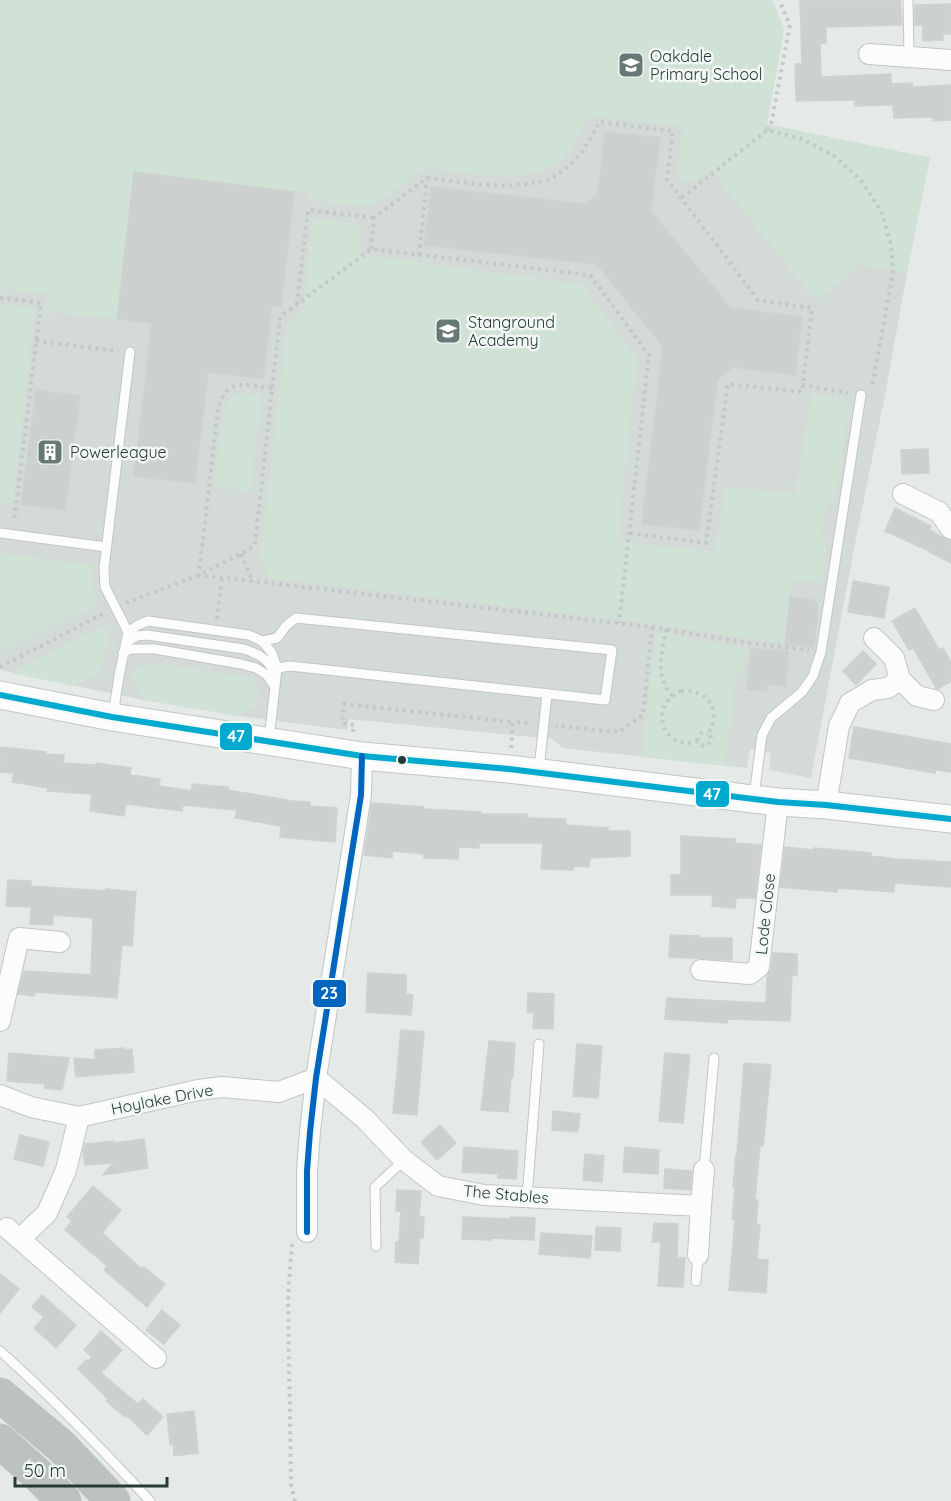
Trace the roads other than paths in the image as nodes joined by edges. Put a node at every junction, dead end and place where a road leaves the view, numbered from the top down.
1 (908, 0) edge
2 (869, 54) dead end
3 (909, 57) junction
4 (951, 60) edge
5 (130, 352) road end
6 (861, 395) road end
7 (903, 494) dead end
8 (951, 529) edge
9 (0, 533) edge
10 (106, 547) junction
11 (128, 632) junction
12 (874, 638) dead end
13 (262, 641) junction
14 (126, 642) junction
15 (123, 653) junction
16 (277, 671) junction
17 (900, 679) junction
18 (275, 687) junction
19 (547, 694) junction
20 (0, 695) edge
21 (934, 700) dead end
22 (112, 717) junction
23 (269, 742) junction
24 (357, 755) junction
25 (539, 773) junction
26 (765, 801) junction
27 (826, 805) junction
28 (951, 819) edge
29 (60, 942) dead end
30 (701, 970) dead end
31 (0, 1021) edge
32 (539, 1044) dead end
33 (714, 1058) dead end
34 (316, 1078) junction
35 (0, 1095) edge
36 (79, 1117) junction
37 (404, 1160) junction
38 (704, 1170) joint
39 (526, 1197) junction
40 (701, 1206) junction
41 (300, 1236) road end
42 (376, 1246) dead end
43 (698, 1255) joint
44 (696, 1281) dead end
45 (0, 1351) edge
46 (156, 1358) dead end
47 (0, 1389) edge
48 (0, 1395) edge
49 (0, 1442) edge
50 (61, 1446) junction
51 (0, 1470) edge
52 (33, 1501) edge
53 (64, 1501) edge
54 (113, 1501) edge
55 (150, 1501) edge

1 - 3 lane
2 - 3 street
3 - 4 street
5 - 10 lane
6 - 26 lane
7 - 8 street
9 - 10 lane
10 - 11 lane
11 - 13 lane
11 - 14 lane
12 - 17 street
13 - 16 lane
13 - 19 lane
14 - 15 lane
14 - 16 lane
15 - 18 lane
15 - 22 lane
16 - 18 lane
16 - 19 lane
17 - 21 street
17 - 27 street
18 - 23 lane
19 - 25 lane
20 - 22 main road
22 - 23 main road
23 - 24 main road
24 - 25 main road
24 - 34 street
25 - 26 main road
26 - 27 main road
26 - 30 street, Lode Close
27 - 28 main road
29 - 31 street
32 - 39 lane
33 - 38 lane
34 - 36 street, Hoylake Drive
34 - 37 street, The Stables
34 - 41 street
35 - 36 street, Hoylake Drive
36 - 46 street
37 - 39 street, The Stables
37 - 42 lane
38 - 40 street
39 - 40 street, The Stables
40 - 43 street
43 - 44 lane
45 - 55 lane
47 - 50 lane
48 - 50 highway
49 - 53 highway
50 - 54 highway
51 - 52 highway

